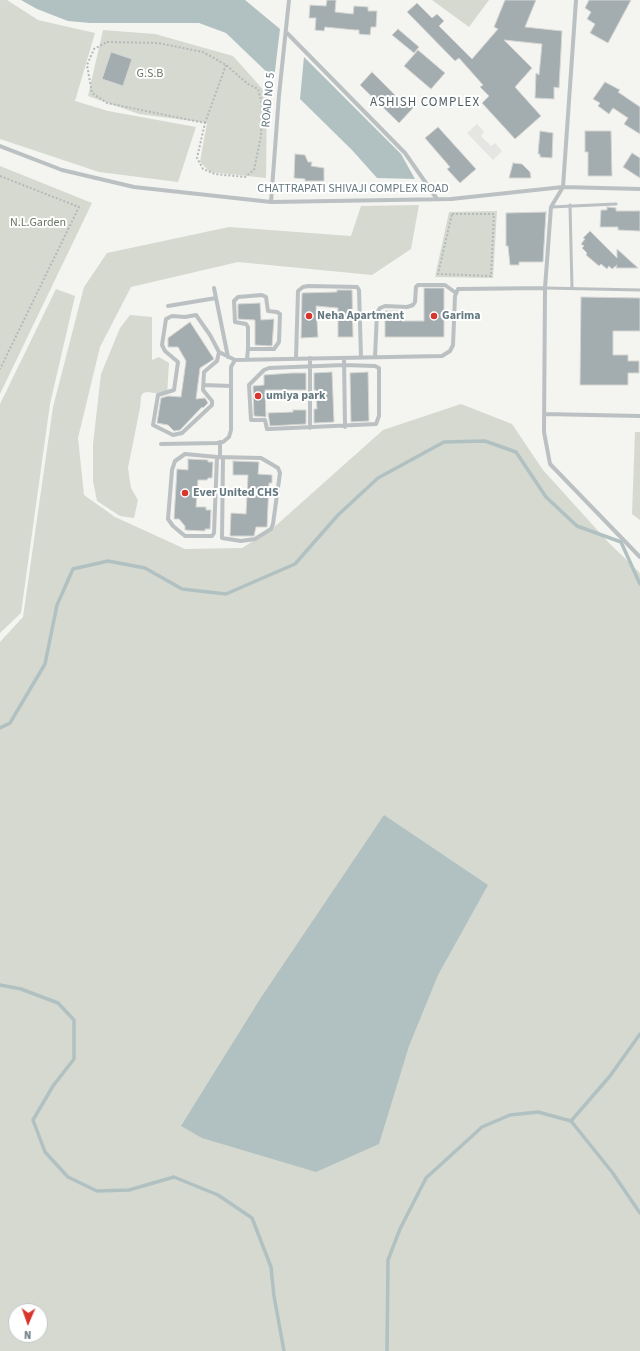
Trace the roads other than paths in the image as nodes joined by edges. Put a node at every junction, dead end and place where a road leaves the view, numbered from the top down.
1 (289, 0) edge
2 (576, 0) edge
3 (287, 33) junction
4 (0, 146) edge
5 (563, 188) junction
6 (640, 189) edge
7 (437, 199) junction
8 (271, 202) junction
9 (616, 204) dead end
10 (570, 205) junction
11 (551, 207) junction
12 (214, 288) dead end
13 (545, 288) junction
14 (572, 289) junction
15 (640, 290) edge
16 (456, 293) junction
17 (216, 298) junction
18 (168, 306) dead end
19 (248, 349) junction
20 (219, 352) junction
21 (228, 356) junction
22 (375, 357) junction
23 (296, 358) junction
24 (310, 358) junction
25 (344, 358) junction
26 (360, 358) junction
27 (247, 359) junction
28 (235, 360) junction
29 (310, 366) junction
30 (344, 366) junction
31 (204, 386) junction
32 (231, 386) junction
33 (544, 414) junction
34 (640, 416) edge
35 (345, 427) junction
36 (310, 428) junction
37 (220, 442) junction
38 (161, 444) dead end
39 (220, 457) junction
40 (640, 557) edge

1 - 3 street, ROAD NO 5
2 - 5 street
3 - 7 street
3 - 8 street, ROAD NO 5
4 - 8 street, CHATTRAPATI SHIVAJI COMPLEX ROAD
5 - 6 street, CHATTRAPATI SHIVAJI COMPLEX ROAD
5 - 7 street, CHATTRAPATI SHIVAJI COMPLEX ROAD
5 - 11 street
7 - 8 street, CHATTRAPATI SHIVAJI COMPLEX ROAD
9 - 10 lane
10 - 11 lane
10 - 14 lane
11 - 13 street
12 - 17 street
13 - 14 lane
13 - 16 street
13 - 33 street
14 - 15 lane
16 - 22 street
16 - 22 street
17 - 18 street
17 - 21 street
19 - 19 street
19 - 27 street
20 - 21 street
20 - 31 street
20 - 31 street
21 - 28 street
22 - 26 street
23 - 24 street
23 - 26 street
23 - 27 street
24 - 25 street
24 - 29 street
25 - 26 street
25 - 30 street
27 - 28 street
28 - 32 street
29 - 30 street
29 - 36 street
29 - 36 street
30 - 35 street
30 - 35 street
31 - 32 street
32 - 37 street
33 - 34 street
33 - 40 street
35 - 36 street
37 - 38 street
37 - 39 street
39 - 39 street
39 - 39 street

